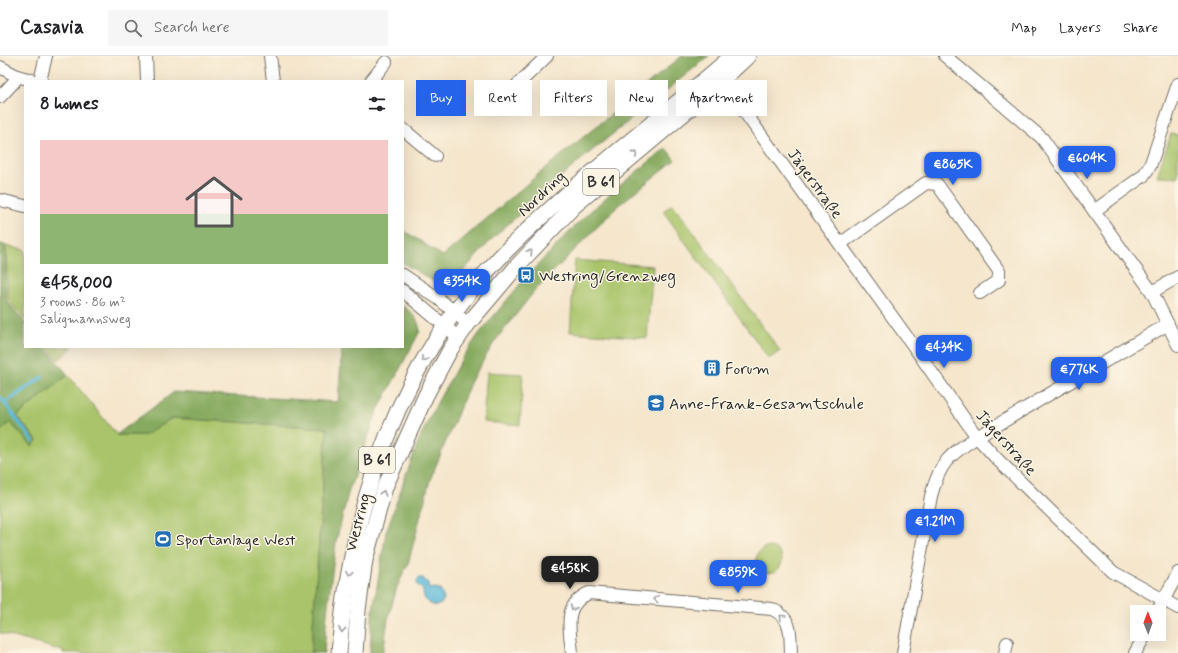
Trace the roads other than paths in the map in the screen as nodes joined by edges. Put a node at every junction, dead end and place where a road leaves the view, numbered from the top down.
1 (46, 56) edge
2 (146, 56) edge
3 (270, 56) edge
4 (547, 56) edge
5 (732, 56) edge
6 (748, 56) edge
7 (946, 56) edge
8 (386, 62) dead end
9 (0, 66) edge
10 (17, 76) junction
11 (31, 80) edge
12 (40, 80) edge
13 (147, 80) edge
14 (274, 80) edge
15 (372, 80) edge
16 (522, 80) edge
17 (1178, 84) edge
18 (0, 97) edge
19 (747, 116) edge
20 (404, 130) edge
21 (435, 156) dead end
22 (0, 200) edge
23 (24, 206) edge
24 (1094, 211) junction
25 (840, 244) junction
26 (404, 276) edge
27 (1178, 277) edge
28 (404, 292) edge
29 (1152, 292) junction
30 (980, 293) dead end
31 (454, 312) junction
32 (468, 324) junction
33 (1168, 324) junction
34 (444, 326) junction
35 (459, 338) junction
36 (1178, 345) edge
37 (977, 437) junction
38 (1178, 573) edge
39 (1164, 601) junction
40 (1161, 605) edge
41 (1178, 608) edge
42 (1142, 641) edge
43 (339, 653) edge
44 (356, 653) edge
45 (572, 653) edge
46 (791, 653) edge
47 (903, 653) edge
48 (1135, 653) edge

1 - 12 street
2 - 13 street
3 - 14 street
4 - 16 street
5 - 31 main road, Nordring / B 61
32 -> 6 main road, Nordring / B 61
7 - 24 street
8 - 15 street
9 - 10 street
10 - 11 street
10 - 18 street
17 - 24 street
19 - 25 street, Jägerstraße
20 - 21 street
22 - 23 street
24 - 29 street
25 - 30 street
25 - 37 street, Jägerstraße
26 - 31 street
27 - 29 street
28 - 34 street
29 - 33 street
31 - 32 street
31 - 34 main road, Nordring / B 61
32 - 35 main road, Westring / B 61
33 - 36 street
33 - 37 street
34 - 35 street
34 -> 43 main road, Westring / B 61
44 -> 35 main road, Westring / B 61
37 - 39 street, Jägerstraße
37 - 47 street
38 - 39 street
39 - 40 street
39 - 41 street, Jägerstraße
42 - 48 street
46 -> 45 street

